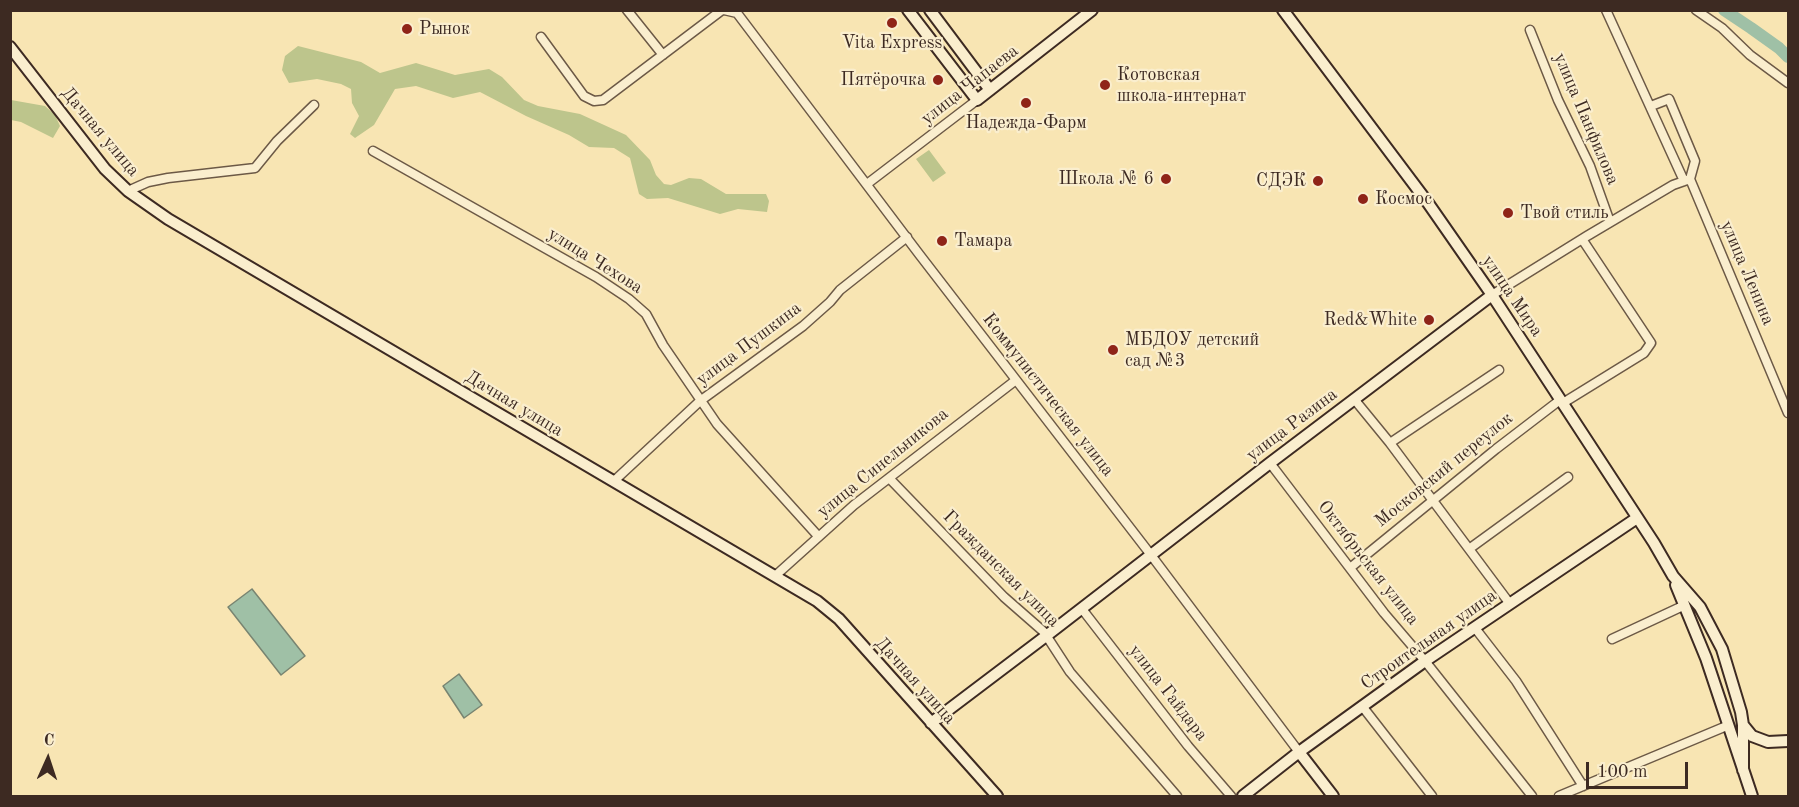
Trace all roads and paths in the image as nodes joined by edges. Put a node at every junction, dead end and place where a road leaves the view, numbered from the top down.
1 (627, 10) edge
2 (723, 10) edge
3 (908, 10) edge
4 (930, 10) edge
5 (1092, 10) edge
6 (1283, 10) edge
7 (1606, 10) edge
8 (1696, 10) edge
9 (1530, 30) dead end
10 (541, 37) dead end
11 (10, 47) edge
12 (663, 55) junction
13 (1788, 83) edge
14 (990, 90) junction
15 (977, 100) junction
16 (314, 105) dead end
17 (1651, 106) junction
18 (373, 152) dead end
19 (1687, 180) junction
20 (867, 184) junction
21 (128, 191) junction
22 (1610, 222) junction
23 (907, 237) junction
24 (1582, 238) junction
25 (1492, 295) junction
26 (1499, 370) dead end
27 (1016, 380) junction
28 (1354, 399) junction
29 (700, 401) junction
30 (1562, 401) junction
31 (1788, 413) edge
32 (1390, 443) junction
33 (1270, 463) junction
34 (1568, 477) dead end
35 (889, 478) junction
36 (614, 482) junction
37 (1432, 502) junction
38 (1637, 518) junction
39 (819, 536) junction
40 (1468, 549) junction
41 (1151, 555) junction
42 (1350, 568) junction
43 (774, 576) junction
44 (1673, 576) junction
45 (1510, 604) junction
46 (1685, 605) junction
47 (1082, 609) junction
48 (1475, 628) junction
49 (1046, 636) junction
50 (1612, 639) dead end
51 (1425, 661) junction
52 (1362, 706) junction
53 (931, 723) junction
54 (1729, 725) junction
55 (1743, 725) junction
56 (1788, 741) edge
57 (1299, 752) junction
58 (1743, 770) junction
59 (1583, 786) junction
60 (997, 796) edge
61 (1177, 796) edge
62 (1231, 796) edge
63 (1243, 796) edge
64 (1333, 796) edge
65 (1432, 796) edge
66 (1532, 796) edge
67 (1559, 796) edge
68 (1752, 796) edge

1 - 12 street
2 - 12 street
2 - 20 street, Коммунистическая улица
3 - 15 main road
4 - 14 main road
5 - 14 main road, улица Чапаева
6 - 25 main road, улица Мира
7 - 17 street, улица Ленина
8 - 13 street
9 - 22 street, улица Панфилова
10 - 12 street
11 - 21 main road, Дачная улица
14 - 15 main road, улица Чапаева
15 - 20 street, улица Чапаева
16 - 21 street
17 - 19 street, улица Ленина
17 - 19 street
18 - 29 street, улица Чехова
19 - 22 street, улица Разина
19 - 31 street, улица Ленина
20 - 23 street, Коммунистическая улица
21 - 36 main road, Дачная улица
22 - 24 street, улица Разина
23 - 27 street, Коммунистическая улица
23 - 29 street, улица Пушкина
24 - 25 street, улица Разина
24 - 30 street, Московский переулок
25 - 28 main road, улица Разина
25 - 30 main road, улица Мира
26 - 32 street
27 - 35 street, улица Синельникова
27 - 41 street, Коммунистическая улица
28 - 32 street
28 - 33 main road, улица Разина
29 - 36 street, улица Пушкина
29 - 39 street, улица Чехова
30 - 37 street, Московский переулок
30 - 38 main road, улица Мира
32 - 37 street
33 - 41 main road, улица Разина
33 - 42 street, Октябрьская улица
34 - 40 street
35 - 39 street, улица Синельникова
35 - 49 street, Гражданская улица
36 - 43 main road, Дачная улица
37 - 40 street
37 - 42 street, Московский переулок
38 - 44 main road, улица Мира
38 - 45 main road, Строительная улица
39 - 43 street, улица Синельникова
40 - 45 street
41 - 47 main road, улица Разина
41 - 57 street, Коммунистическая улица
42 - 51 street, Октябрьская улица
43 - 53 main road, Дачная улица
44 - 46 main road
44 - 55 main road, улица Мира
45 - 48 main road, Строительная улица
46 - 50 street
46 - 54 main road
47 - 49 main road, улица Разина
47 - 62 street, улица Гайдара
48 - 51 main road, Строительная улица
48 - 59 street
49 - 53 main road, улица Разина
49 - 61 street, Гражданская улица
51 - 52 main road, Строительная улица
51 - 66 street, Октябрьская улица
52 - 57 main road, Строительная улица
52 - 65 street
53 - 60 main road, Дачная улица
54 - 58 main road
54 - 59 street
55 - 56 main road
55 - 58 main road, улица Мира
57 - 63 main road, Строительная улица
57 - 64 main road, Коммунистическая улица
58 - 68 main road
59 - 67 street

